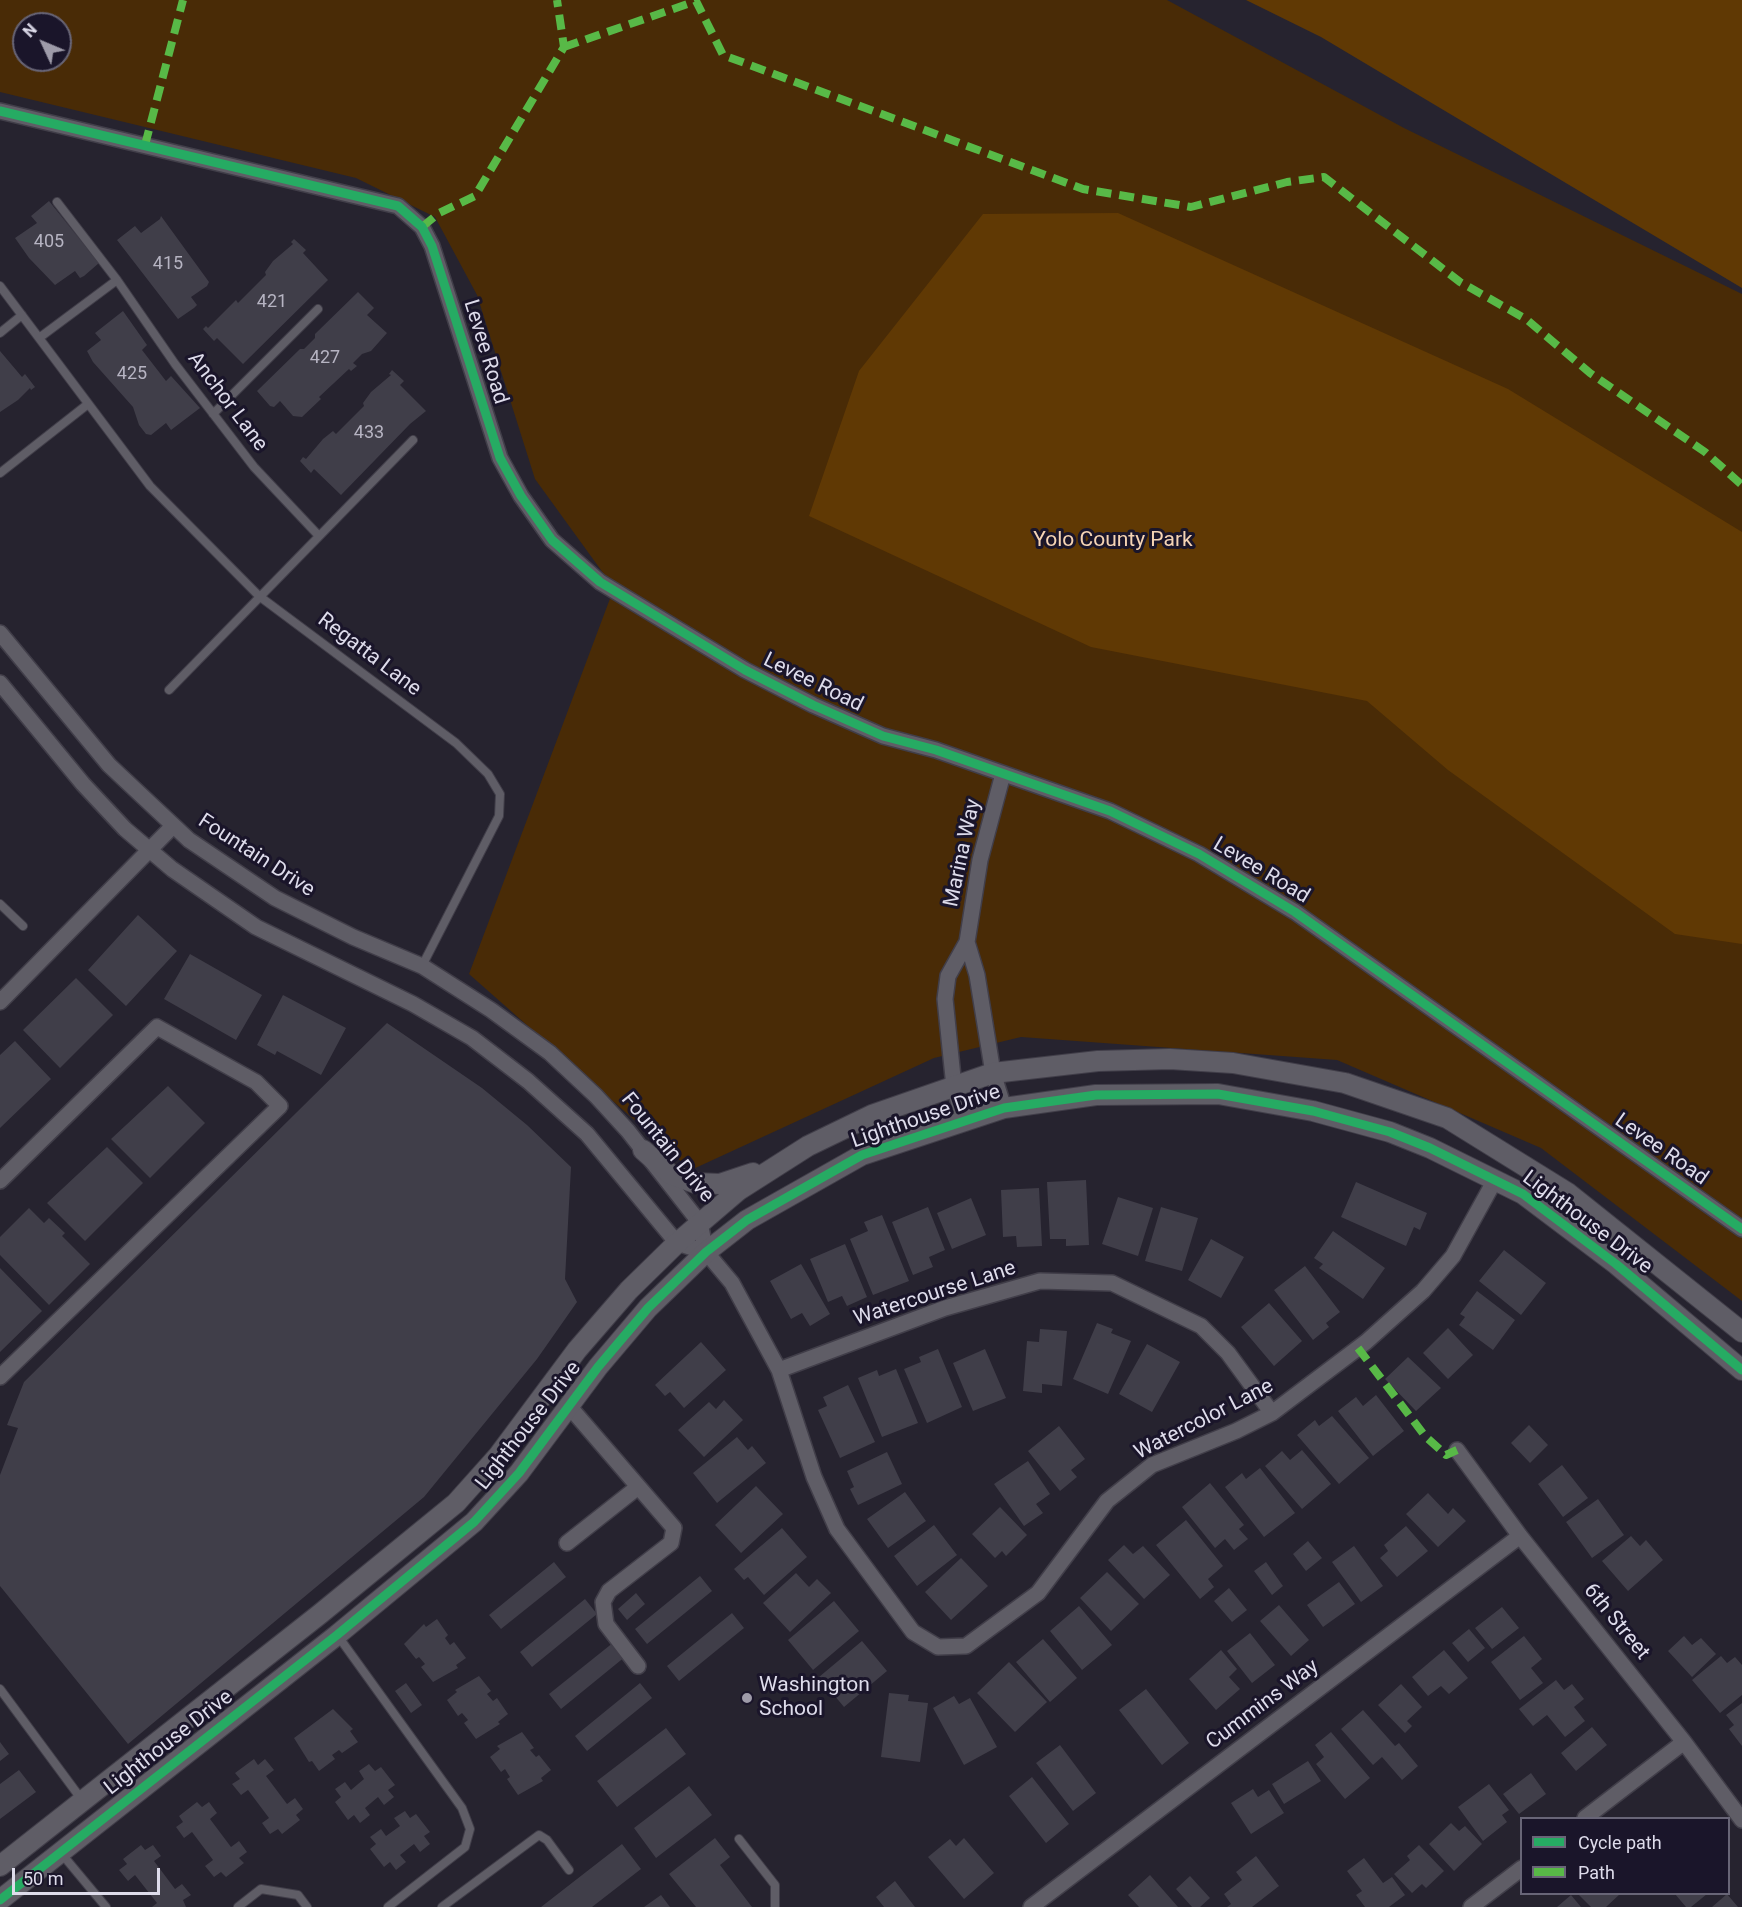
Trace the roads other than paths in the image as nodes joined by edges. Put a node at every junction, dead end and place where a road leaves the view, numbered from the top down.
1 (0, 111) edge
2 (57, 202) dead end
3 (117, 280) junction
4 (0, 286) edge
5 (318, 309) dead end
6 (22, 315) junction
7 (0, 333) edge
8 (39, 338) junction
9 (88, 404) junction
10 (213, 414) junction
11 (413, 440) dead end
12 (0, 473) edge
13 (319, 536) junction
14 (258, 596) junction
15 (0, 633) edge
16 (0, 682) edge
17 (169, 690) dead end
18 (1003, 774) junction
19 (173, 826) junction
20 (150, 852) junction
21 (0, 904) edge
22 (22, 926) dead end
23 (967, 942) junction
24 (422, 966) junction
25 (0, 1002) edge
26 (993, 1073) junction
27 (954, 1087) junction
28 (1004, 1108) junction
29 (964, 1120) junction
30 (643, 1150) junction
31 (776, 1166) junction
32 (1496, 1180) junction
33 (0, 1181) edge
34 (700, 1224) junction
35 (1742, 1229) edge
36 (677, 1243) junction
37 (706, 1252) junction
38 (1742, 1332) edge
39 (779, 1370) junction
40 (1742, 1370) edge
41 (0, 1377) edge
42 (568, 1405) junction
43 (1272, 1413) junction
44 (1457, 1450) dead end
45 (638, 1487) junction
46 (1520, 1536) junction
47 (567, 1544) dead end
48 (337, 1635) junction
49 (638, 1666) dead end
50 (0, 1689) edge
51 (1684, 1742) junction
52 (82, 1800) junction
53 (1586, 1817) edge
54 (1742, 1820) edge
55 (739, 1839) dead end
56 (59, 1851) junction
57 (0, 1866) edge
58 (1520, 1869) edge
59 (569, 1870) dead end
60 (0, 1900) edge
61 (106, 1907) edge
62 (238, 1907) edge
63 (307, 1907) edge
64 (388, 1907) edge
65 (442, 1907) edge
66 (775, 1907) edge
67 (1031, 1907) edge
68 (1472, 1907) edge

1 - 18 street, Levee Road
2 - 3 lane, Anchor Lane
3 - 8 lane
3 - 10 lane, Anchor Lane
4 - 6 lane, Regatta Lane
5 - 10 lane
6 - 7 lane
6 - 8 lane, Regatta Lane
8 - 9 lane, Regatta Lane
9 - 12 lane
9 - 14 lane, Regatta Lane
10 - 13 lane, Anchor Lane
11 - 13 lane
13 - 14 lane
14 - 17 lane
14 - 24 lane, Regatta Lane
15 - 19 street, Fountain Drive
16 - 20 street
18 - 23 street, Marina Way
18 - 35 street, Levee Road
19 - 20 street
19 - 24 street, Fountain Drive
20 - 25 street
20 - 36 street
21 - 22 lane
23 - 26 street, Marina Way
23 - 27 street, Marina Way
24 - 30 street, Fountain Drive
26 - 27 street, Lighthouse Drive
26 - 28 street, Marina Way
26 - 38 street, Lighthouse Drive
27 - 29 street, Marina Way
27 - 31 street, Lighthouse Drive
28 - 29 street, Lighthouse Drive
28 - 32 street, Lighthouse Drive
29 - 37 street, Lighthouse Drive
30 - 31 street
30 - 34 street, Fountain Drive
31 - 34 street, Lighthouse Drive
32 - 40 street, Lighthouse Drive
32 - 43 street, Watercolor Lane
33 - 41 street
34 - 36 street, Lighthouse Drive
34 - 37 street, Fountain Drive
36 - 37 street
36 - 52 street, Lighthouse Drive
37 - 39 street, Watercolor Lane
37 - 42 street, Lighthouse Drive
39 - 43 street, Watercourse Lane
39 - 43 street, Watercolor Lane
42 - 45 street
42 - 48 street, Lighthouse Drive
44 - 46 street, 6th Street
45 - 47 street
45 - 49 street
46 - 51 street, 6th Street
46 - 67 street, Cummins Way
48 - 56 street, Lighthouse Drive
48 - 64 lane
50 - 52 lane
51 - 53 street
51 - 54 street, 6th Street
52 - 57 street, Lighthouse Drive
55 - 66 lane
56 - 60 street, Lighthouse Drive
56 - 61 lane
58 - 68 street
59 - 65 lane
62 - 63 lane

